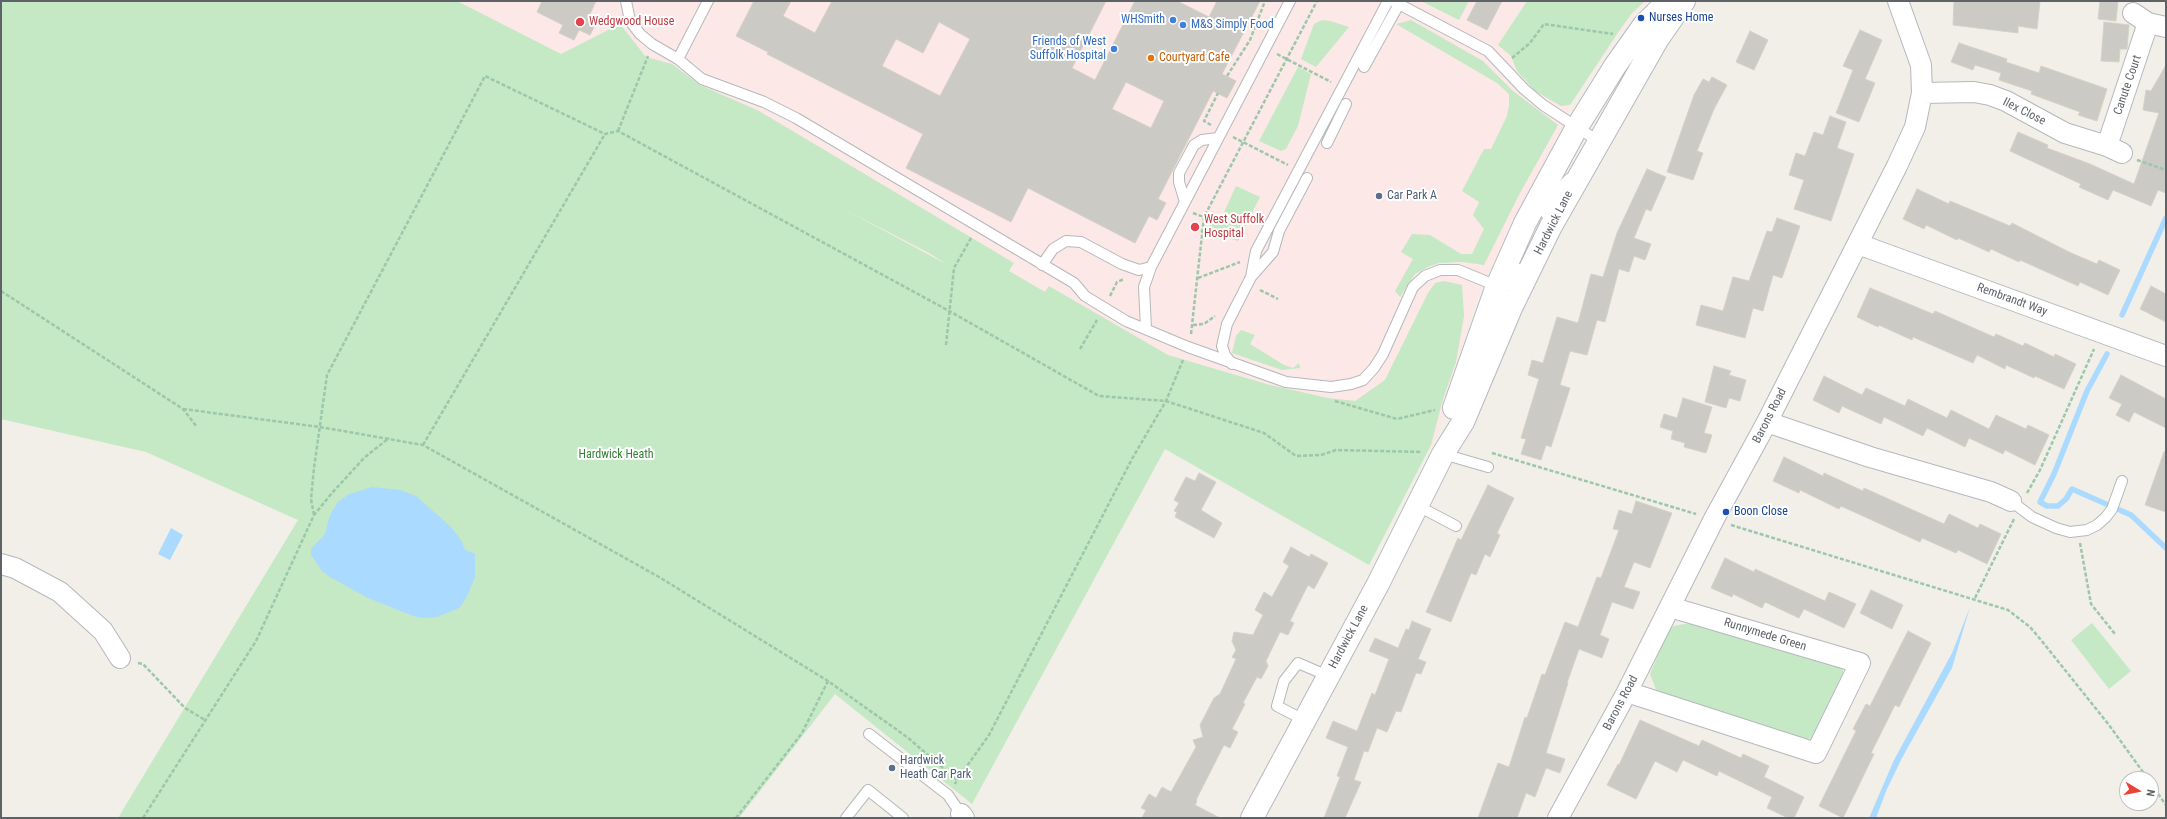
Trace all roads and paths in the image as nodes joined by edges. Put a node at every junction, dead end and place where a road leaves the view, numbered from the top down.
1 (626, 1) edge
2 (708, 1) edge
3 (1265, 1) edge
4 (1290, 1) edge
5 (1317, 1) edge
6 (1388, 1) edge
7 (1668, 1) edge
8 (1684, 1) edge
9 (1898, 1) edge
10 (1396, 3) edge
11 (2149, 21) edge
12 (1614, 34) dead end
13 (1505, 55) dead end
14 (648, 56) dead end
15 (678, 59) junction
16 (1290, 61) dead end
17 (1364, 67) dead end
18 (1227, 76) dead end
19 (1335, 84) dead end
20 (1922, 93) junction
21 (1346, 104) dead end
22 (1571, 123) junction
23 (618, 132) junction
24 (605, 134) junction
25 (1218, 138) junction
26 (1327, 143) dead end
27 (1253, 147) dead end
28 (2114, 150) junction
29 (1590, 156) junction
30 (1292, 167) dead end
31 (2166, 170) edge
32 (1307, 178) dead end
33 (1185, 202) junction
34 (977, 226) junction
35 (1858, 244) junction
36 (1246, 259) dead end
37 (1042, 265) junction
38 (1151, 267) junction
39 (1251, 277) junction
40 (1198, 278) junction
41 (1489, 283) junction
42 (1, 291) edge
43 (951, 312) junction
44 (1146, 328) junction
45 (2102, 332) junction
46 (946, 344) dead end
47 (1188, 348) junction
48 (2166, 356) edge
49 (1232, 364) junction
50 (1333, 400) dead end
51 (1166, 401) junction
52 (1455, 406) junction
53 (183, 409) junction
54 (1767, 422) junction
55 (320, 426) junction
56 (197, 427) dead end
57 (389, 438) junction
58 (423, 444) junction
59 (1489, 452) dead end
60 (1437, 453) junction
61 (1488, 467) dead end
62 (2122, 481) dead end
63 (2015, 505) junction
64 (1418, 506) junction
65 (314, 515) junction
66 (1714, 519) junction
67 (1456, 526) dead end
68 (2078, 531) junction
69 (1, 564) edge
70 (1975, 598) junction
71 (1670, 607) junction
72 (2115, 634) dead end
73 (120, 658) joint
74 (1328, 676) junction
75 (828, 681) junction
76 (1627, 692) junction
77 (205, 720) junction
78 (1304, 720) junction
79 (869, 734) dead end
80 (2142, 771) edge
81 (958, 780) junction
82 (948, 795) junction
83 (2159, 795) edge
84 (2166, 805) edge
85 (961, 817) edge
86 (143, 818) edge
87 (736, 818) edge
88 (846, 818) edge
89 (903, 818) edge
90 (1252, 818) edge
91 (1558, 818) edge

1 - 15 lane
2 - 15 lane
3 - 18 path
4 - 25 lane
5 - 40 path
6 - 39 lane
7 - 22 street, Hardwick Lane
8 - 29 street, Hardwick Lane
9 - 20 street, Barons Road
10 - 17 lane
10 - 22 lane
11 - 28 street, Canute Court
12 - 13 path
14 - 23 path
15 - 34 lane
16 - 19 path
20 - 28 street, Ilex Close
20 - 35 street, Barons Road
21 - 26 lane
22 - 29 lane
22 - 41 street, Hardwick Lane
23 - 24 path
23 - 43 path
24 - 55 path
24 - 58 path
25 - 33 lane
25 - 33 lane
27 - 30 path
28 - 31 path
29 - 41 lane
29 - 60 street, Hardwick Lane
32 - 39 lane
33 - 38 lane
34 - 37 lane
34 - 43 path
35 - 45 street, Rembrandt Way
35 - 54 street, Barons Road
36 - 40 path
37 - 38 lane
37 - 44 lane
38 - 44 lane
39 - 49 lane
40 - 47 path
41 - 49 lane
41 - 52 street, Hardwick Lane
42 - 53 path
43 - 46 path
43 - 51 path
44 - 47 lane
45 - 48 street, Rembrandt Way
45 - 63 path
47 - 49 lane
47 - 51 path
50 - 52 path
51 - 60 path
51 - 81 path
52 - 60 street, Hardwick Lane
53 - 55 path
53 - 56 path
54 - 63 street
54 - 66 street, Barons Road
55 - 57 path
55 - 65 path
57 - 58 path
57 - 65 path
58 - 75 path
59 - 66 path
60 - 61 lane
60 - 64 street, Hardwick Lane
62 - 68 lane
63 - 68 lane
63 - 70 path
64 - 67 lane
64 - 74 street, Hardwick Lane
65 - 77 path
66 - 70 path
66 - 71 street, Barons Road
68 - 72 path
69 - 73 street
70 - 80 path
71 - 76 street, Barons Road
71 - 76 street, Runnymede Green
73 - 77 path
74 - 78 street, Hardwick Lane
74 - 78 lane
75 - 81 path
75 - 87 path
76 - 91 street, Barons Road
77 - 86 path
78 - 90 street, Hardwick Lane
79 - 82 lane
81 - 82 path
82 - 85 lane
83 - 84 path
88 - 89 lane

